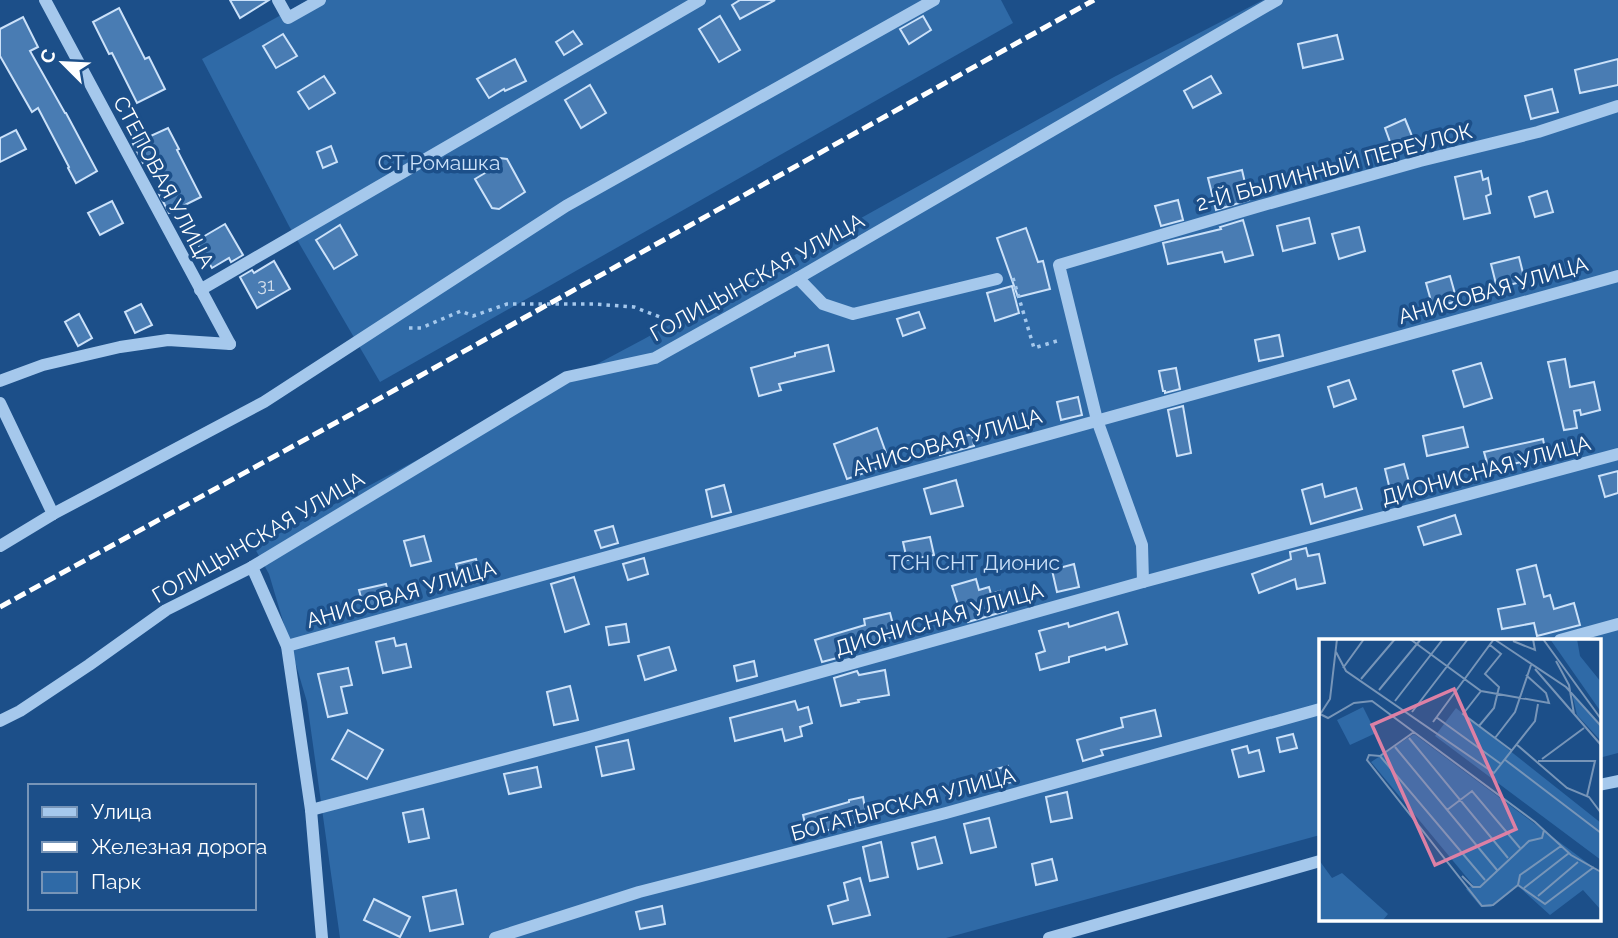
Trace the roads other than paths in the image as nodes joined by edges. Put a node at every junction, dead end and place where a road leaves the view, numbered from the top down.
1 (45, 0) edge
2 (278, 0) edge
3 (320, 0) edge
4 (699, 0) edge
5 (934, 0) edge
6 (1277, 0) edge
7 (1618, 106) edge
8 (1618, 276) edge
9 (798, 278) junction
10 (997, 279) road end
11 (200, 290) junction
12 (0, 381) edge
13 (0, 403) edge
14 (1097, 420) junction
15 (1618, 454) edge
16 (53, 514) junction
17 (0, 546) edge
18 (252, 567) junction
19 (1143, 582) junction
20 (1618, 624) edge
21 (1564, 639) edge
22 (287, 646) junction
23 (1319, 710) edge
24 (0, 721) edge
25 (1618, 781) edge
26 (1600, 785) edge
27 (310, 810) junction
28 (1319, 862) edge
29 (323, 938) edge
30 (495, 938) edge
31 (1049, 938) edge

1 - 11 street, СТЕПОВАЯ УЛИЦА
2 - 3 street
4 - 11 street
5 - 16 street
6 - 9 street, ГОЛИЦЫНСКАЯ УЛИЦА
7 - 14 street, 2-Й БЫЛИННЫЙ ПЕРЕУЛОК
8 - 14 street, АНИСОВАЯ УЛИЦА
9 - 10 street
9 - 18 street, ГОЛИЦЫНСКАЯ УЛИЦА
11 - 12 street, СТЕПОВАЯ УЛИЦА
13 - 16 street
14 - 19 street
14 - 22 street, АНИСОВАЯ УЛИЦА
15 - 19 street, ДИОНИСНАЯ УЛИЦА
16 - 17 street
18 - 22 street
18 - 24 street, ГОЛИЦЫНСКАЯ УЛИЦА
19 - 27 street, ДИОНИСНАЯ УЛИЦА
20 - 21 street
22 - 27 street
23 - 30 street, БОГАТЫРСКАЯ УЛИЦА
25 - 26 street
27 - 29 street
28 - 31 street

